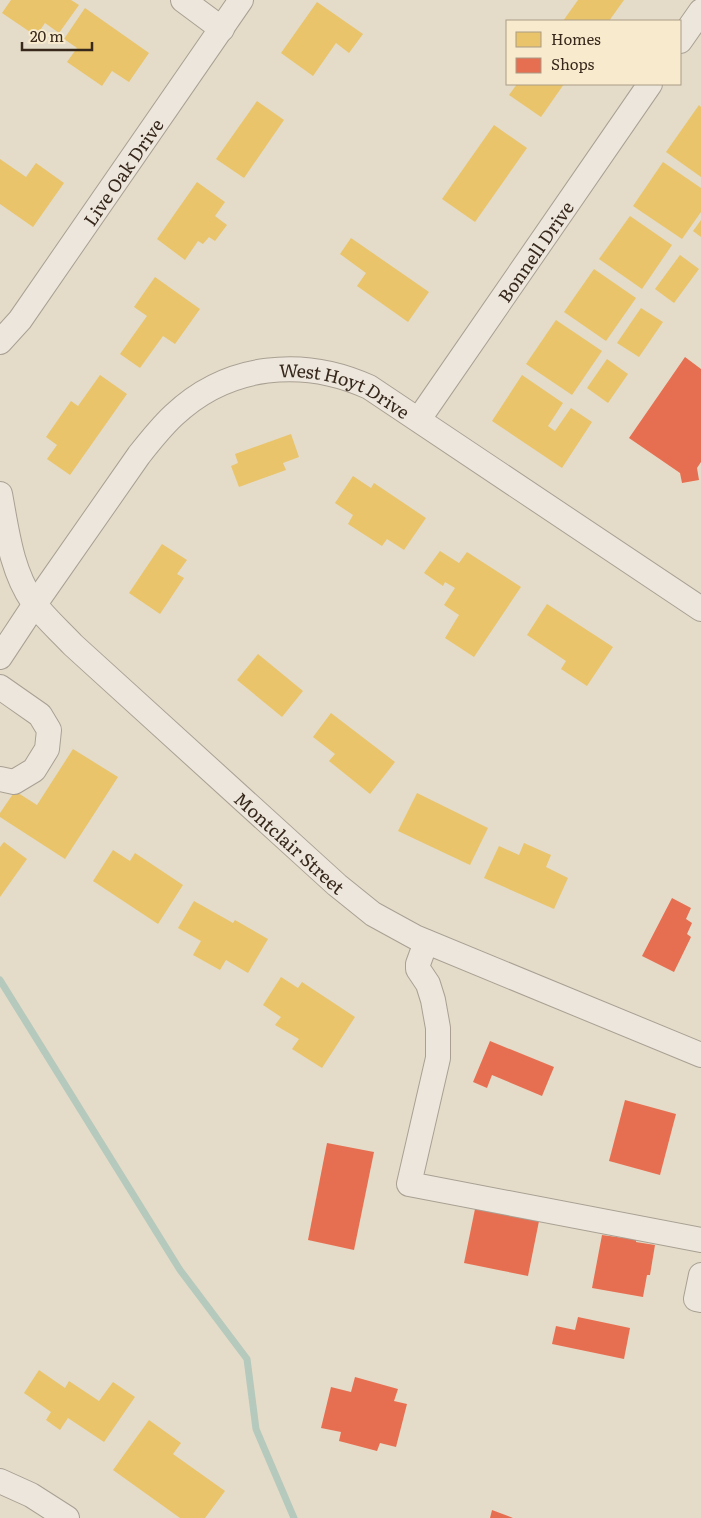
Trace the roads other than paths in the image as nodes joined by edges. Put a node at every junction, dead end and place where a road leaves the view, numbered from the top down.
1 (182, 0) edge
2 (241, 0) edge
3 (701, 10) edge
4 (222, 29) junction
5 (681, 40) edge
6 (649, 85) edge
7 (0, 342) edge
8 (419, 419) junction
9 (0, 494) edge
10 (35, 604) junction
11 (701, 609) edge
12 (0, 657) edge
13 (0, 687) edge
14 (0, 779) edge
15 (426, 942) junction
16 (701, 1055) edge
17 (701, 1240) edge
18 (701, 1275) edge
19 (701, 1300) edge
20 (0, 1481) edge
21 (67, 1518) edge

1 - 4 street
2 - 4 street, Live Oak Drive
3 - 5 street
4 - 7 street, Live Oak Drive
6 - 8 street, Bonnell Drive
8 - 10 street, West Hoyt Drive
8 - 11 street, West Hoyt Drive
9 - 10 street, Montclair Street
10 - 12 street, West Hoyt Drive
10 - 15 street, Montclair Street
13 - 14 street
15 - 16 street, Montclair Street
15 - 17 street
18 - 19 street
20 - 21 street

